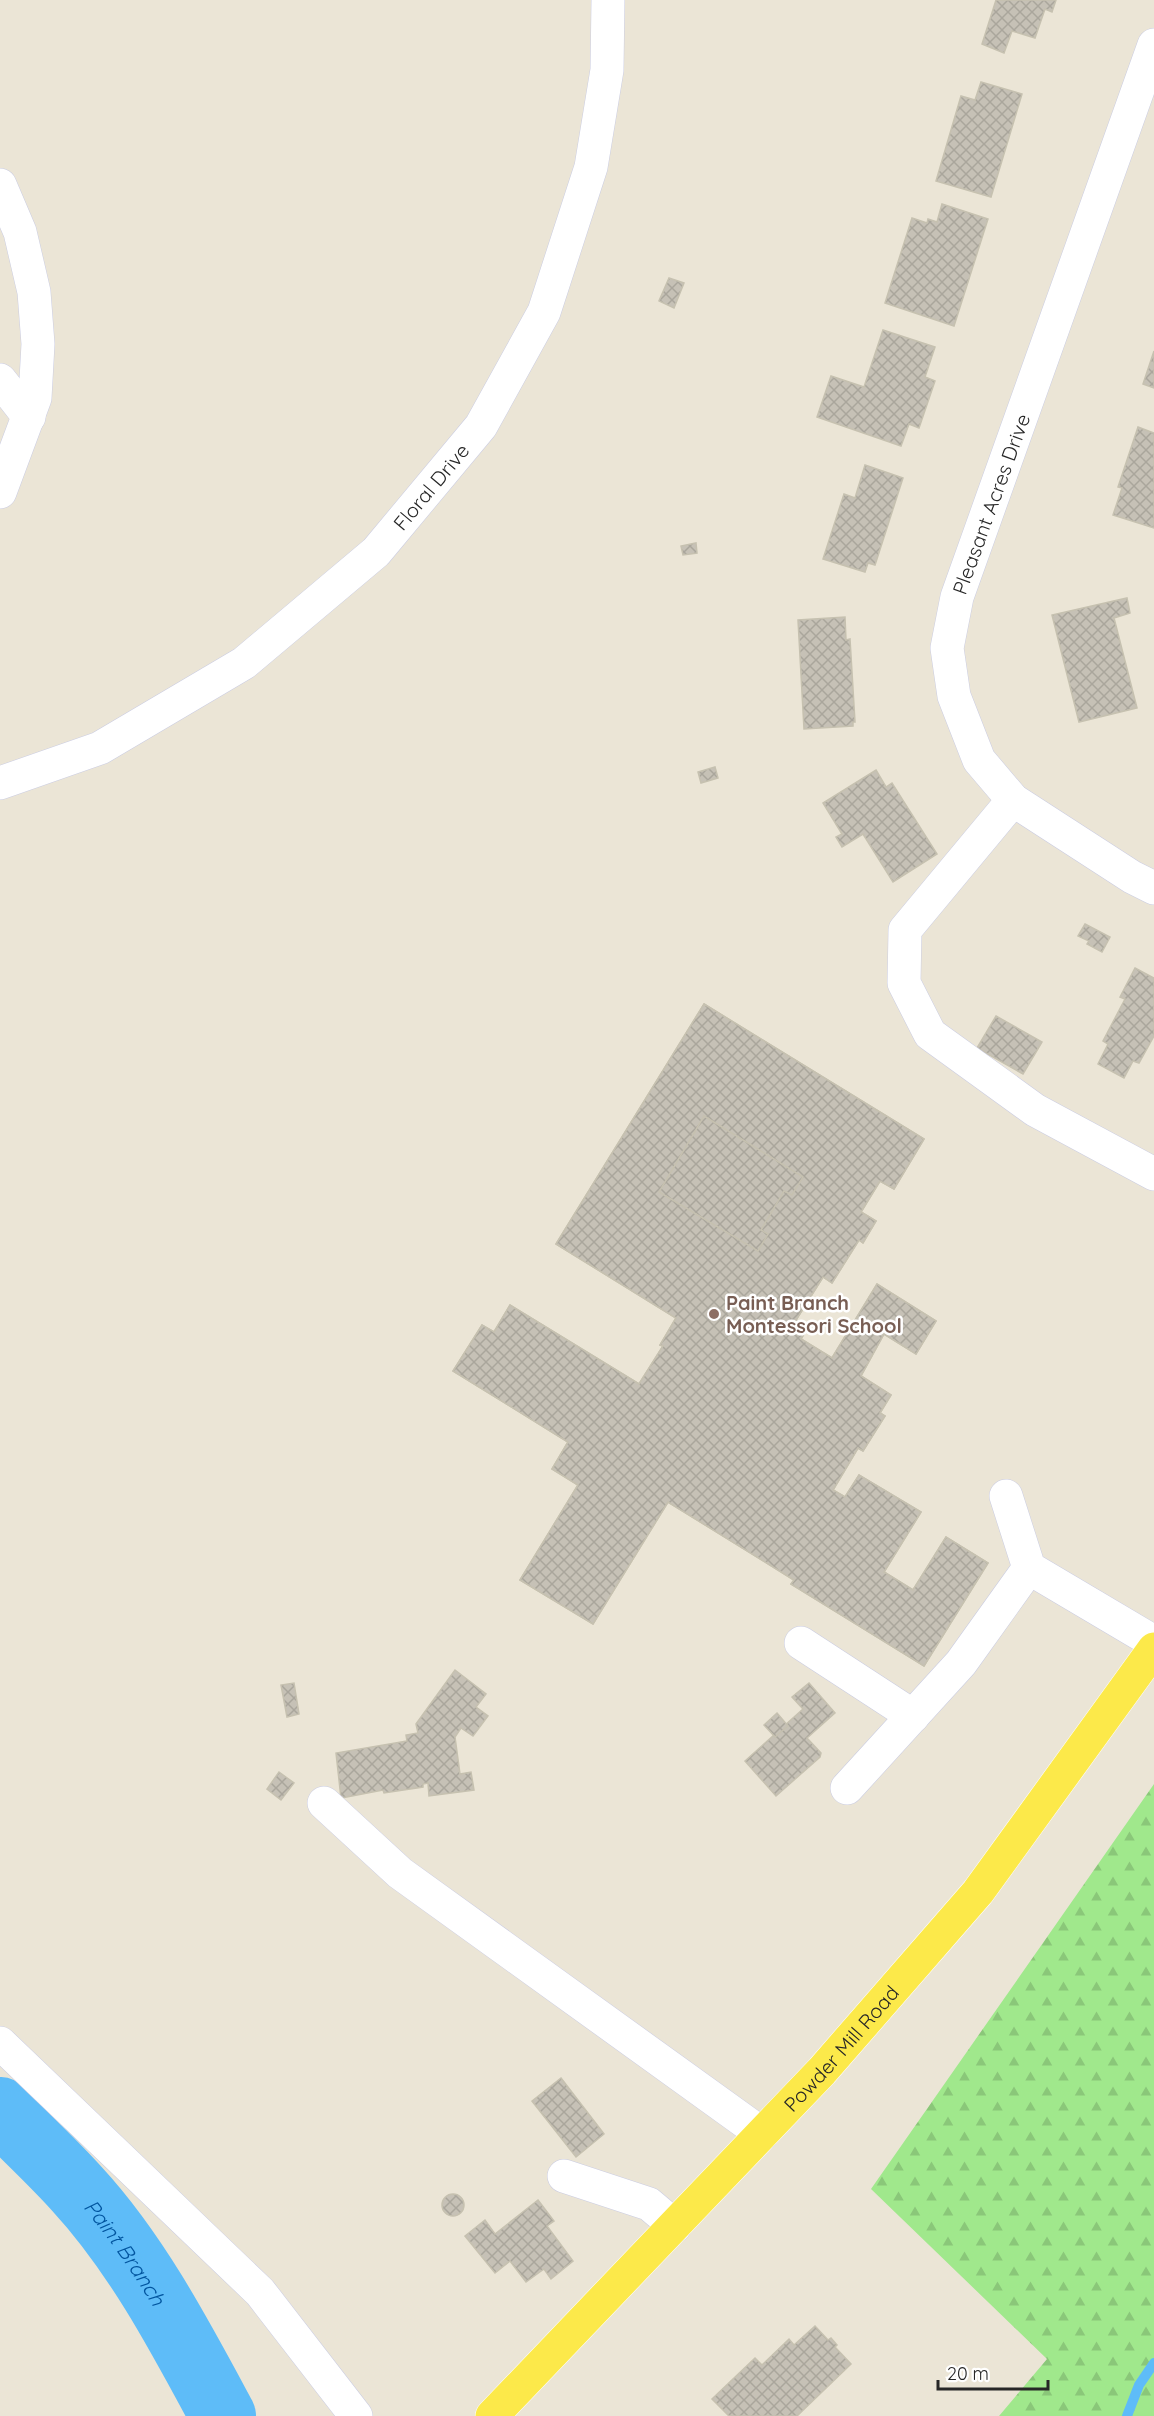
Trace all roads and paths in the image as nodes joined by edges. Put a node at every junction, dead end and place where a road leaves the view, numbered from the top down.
1 (608, 0) edge
2 (1154, 45) edge
3 (0, 185) edge
4 (0, 380) edge
5 (29, 417) junction
6 (0, 492) edge
7 (0, 783) edge
8 (1013, 800) junction
9 (1154, 888) edge
10 (1154, 1174) edge
11 (1006, 1496) dead end
12 (1029, 1568) junction
13 (1154, 1642) edge
14 (801, 1643) dead end
15 (1154, 1649) edge
16 (913, 1716) junction
17 (847, 1788) dead end
18 (324, 1803) dead end
19 (0, 2043) edge
20 (762, 2134) junction
21 (564, 2176) dead end
22 (675, 2226) junction
23 (356, 2416) edge
24 (492, 2416) edge

1 - 7 street, Floral Drive
2 - 8 street, Pleasant Acres Drive
3 - 5 street
4 - 5 street
5 - 6 street
8 - 9 street, Pleasant Acres Drive
8 - 10 street
11 - 12 street
12 - 13 street
12 - 16 street
14 - 16 street
15 - 20 main road, Powder Mill Road
16 - 17 street
18 - 20 street
19 - 23 street
20 - 22 main road, Powder Mill Road
21 - 22 street
22 - 24 main road, Powder Mill Road

